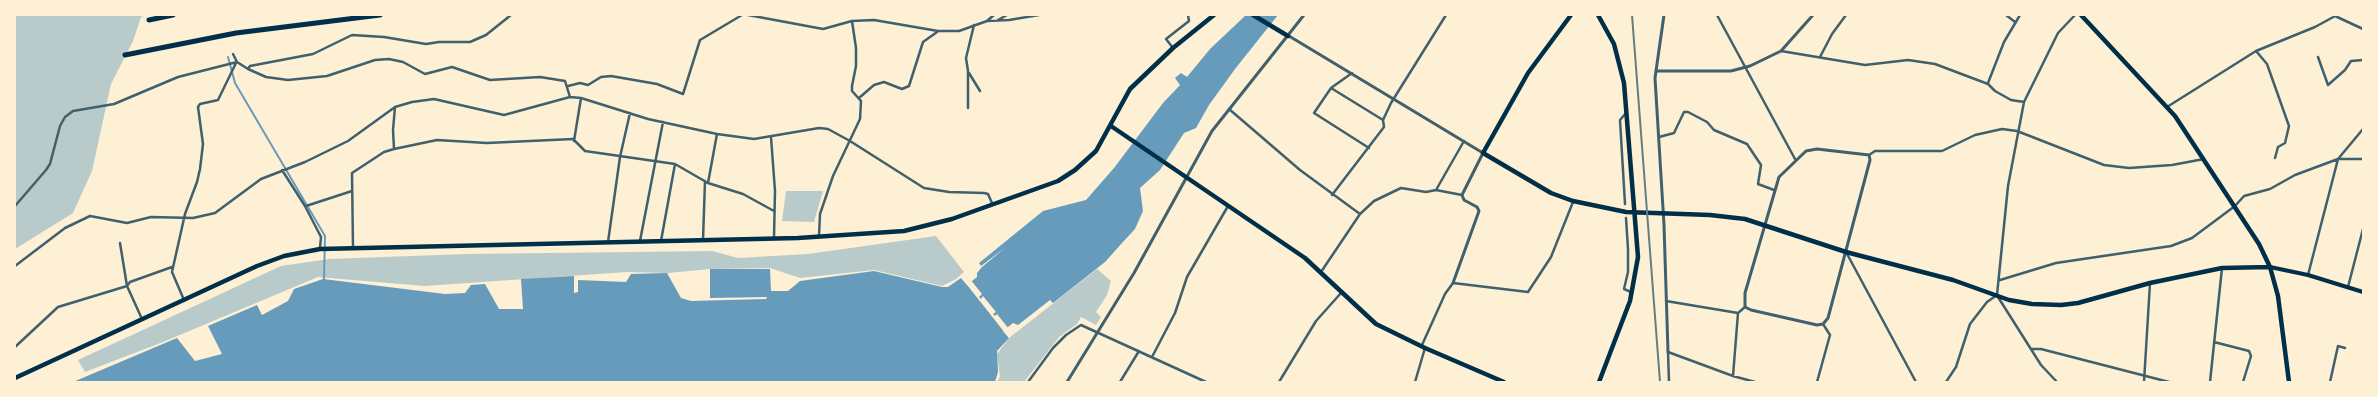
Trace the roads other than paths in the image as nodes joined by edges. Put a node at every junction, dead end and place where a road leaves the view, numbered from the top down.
1 (173, 15) edge
2 (380, 15) edge
3 (511, 15) edge
4 (742, 15) edge
5 (748, 15) edge
6 (994, 15) edge
7 (1007, 15) edge
8 (1039, 15) edge
9 (1188, 15) edge
10 (1214, 15) edge
11 (1253, 15) edge
12 (1304, 15) edge
13 (1446, 15) edge
14 (1571, 15) edge
15 (1598, 15) edge
16 (1664, 15) edge
17 (1716, 15) edge
18 (1813, 15) edge
19 (1846, 15) edge
20 (2006, 15) edge
21 (2020, 15) edge
22 (2075, 15) edge
23 (2081, 15) edge
24 (2336, 16) edge
25 (149, 20) dead end
26 (987, 21) junction
27 (997, 21) junction
28 (852, 22) junction
29 (2015, 22) junction
30 (974, 26) junction
31 (2363, 29) edge
32 (938, 31) junction
33 (1286, 34) junction
34 (1173, 48) junction
35 (1781, 50) junction
36 (2256, 51) junction
37 (233, 54) dead end
38 (125, 55) dead end
39 (1820, 57) junction
40 (2318, 57) dead end
41 (2363, 60) edge
42 (237, 62) junction
43 (1744, 67) junction
44 (248, 68) junction
45 (968, 71) junction
46 (1657, 71) junction
47 (1352, 74) junction
48 (1988, 84) junction
49 (568, 86) junction
50 (1331, 88) junction
51 (980, 91) dead end
52 (570, 97) junction
53 (581, 98) junction
54 (858, 98) junction
55 (1394, 99) junction
56 (2024, 102) junction
57 (395, 107) junction
58 (2167, 107) junction
59 (968, 108) dead end
60 (1229, 108) junction
61 (1628, 112) junction
62 (630, 113) junction
63 (1383, 120) junction
64 (663, 122) junction
65 (1111, 126) junction
66 (2363, 129) edge
67 (2017, 131) junction
68 (717, 134) junction
69 (1659, 136) junction
70 (771, 137) junction
71 (574, 141) junction
72 (850, 141) junction
73 (1464, 141) junction
74 (1369, 148) junction
75 (394, 149) junction
76 (1483, 153) junction
77 (1869, 155) junction
78 (620, 157) junction
79 (2275, 158) dead end
80 (1795, 159) junction
81 (2204, 159) junction
82 (2338, 159) junction
83 (656, 160) junction
84 (2363, 160) edge
85 (674, 164) junction
86 (282, 170) junction
87 (1186, 177) junction
88 (706, 182) junction
89 (1436, 190) junction
90 (1774, 190) junction
91 (352, 191) junction
92 (1332, 195) junction
93 (1462, 195) junction
94 (1573, 202) junction
95 (1625, 204) dead end
96 (15, 206) edge
97 (306, 206) junction
98 (993, 206) junction
99 (1228, 206) junction
100 (2235, 206) junction
101 (774, 211) junction
102 (1360, 214) junction
103 (1663, 214) junction
104 (184, 218) junction
105 (1626, 218) dead end
106 (1765, 225) junction
107 (2363, 229) edge
108 (819, 236) junction
109 (774, 238) junction
110 (703, 240) junction
111 (640, 241) junction
112 (661, 241) junction
113 (120, 243) dead end
114 (608, 243) junction
115 (353, 247) junction
116 (320, 249) junction
117 (1846, 252) junction
118 (15, 266) edge
119 (172, 267) junction
120 (2270, 267) junction
121 (2222, 268) junction
122 (1321, 272) junction
123 (2308, 275) junction
124 (2000, 280) junction
125 (1453, 283) junction
126 (2150, 283) junction
127 (127, 286) junction
128 (2348, 287) junction
129 (1632, 292) junction
130 (2363, 292) edge
131 (1341, 293) junction
132 (1997, 296) junction
133 (184, 300) junction
134 (1666, 301) junction
135 (1745, 307) junction
136 (1738, 313) junction
137 (142, 319) junction
138 (1823, 324) junction
139 (1098, 332) junction
140 (2214, 342) junction
141 (15, 347) edge
142 (1423, 348) junction
143 (2345, 348) dead end
144 (2031, 349) junction
145 (1139, 351) junction
146 (1668, 352) junction
147 (1152, 357) junction
148 (2144, 375) junction
149 (1733, 376) junction
150 (15, 378) edge
151 (1028, 382) edge
152 (1067, 382) edge
153 (1120, 382) edge
154 (1204, 382) edge
155 (1279, 382) edge
156 (1415, 382) edge
157 (1504, 382) edge
158 (1598, 382) edge
159 (1669, 382) edge
160 (1755, 382) edge
161 (1817, 382) edge
162 (1916, 382) edge
163 (1946, 382) edge
164 (2057, 382) edge
165 (2144, 382) edge
166 (2169, 382) edge
167 (2210, 382) edge
168 (2243, 382) edge
169 (2289, 382) edge
170 (2330, 382) edge

1 - 25 highway
2 - 38 highway
3 - 44 street
4 - 49 street
5 - 28 street
6 - 26 street
7 - 27 street
8 - 27 street
9 - 34 street
10 - 34 main road
11 - 33 main road
12 - 33 street
13 - 55 street
14 - 76 main road
15 - 61 main road
16 - 46 street
17 - 43 street
18 - 35 street
19 - 39 street
20 - 29 street
21 - 29 street
22 - 56 street
23 - 58 main road
24 - 31 street
24 - 36 street
26 - 27 street
26 - 30 street
28 - 32 street
28 - 54 street
29 - 48 street
30 - 32 street
30 - 45 street
32 - 54 street
33 - 47 street
33 - 60 street
34 - 65 main road
35 - 39 street
35 - 43 street
36 - 58 street
36 - 79 street
37 - 42 street
39 - 48 street
40 - 41 street
42 - 44 street
42 - 96 street
42 - 104 street
43 - 46 street
43 - 80 street
44 - 49 street
45 - 51 street
45 - 59 street
46 - 69 street
47 - 50 street
47 - 55 street
48 - 56 street
49 - 52 street
50 - 63 street
50 - 74 street
52 - 53 street
52 - 57 street
53 - 62 street
53 - 71 street
54 - 72 street
55 - 63 street
55 - 73 street
56 - 67 street
57 - 75 street
57 - 86 street
58 - 81 main road
60 - 87 street
60 - 92 street
61 - 95 street
61 - 129 main road
62 - 64 street
62 - 78 street
63 - 74 street
64 - 68 street
64 - 83 street
65 - 87 main road
65 - 98 main road
66 - 82 street
67 - 77 street
67 - 81 street
67 - 124 street
68 - 70 street
68 - 88 street
69 - 90 street
69 - 103 street
70 - 72 street
70 - 101 street
71 - 75 street
71 - 78 street
72 - 98 street
72 - 108 street
73 - 76 street
73 - 89 street
74 - 92 street
75 - 91 street
76 - 93 street
76 - 94 main road
77 - 80 street
77 - 117 street
78 - 83 street
78 - 114 street
80 - 90 street
81 - 100 main road
82 - 84 street
82 - 100 street
82 - 123 street
83 - 85 street
83 - 111 street
85 - 88 street
85 - 112 street
86 - 97 street
86 - 104 street
87 - 99 main road
87 - 139 street
88 - 101 street
88 - 110 street
89 - 93 street
89 - 102 street
90 - 106 street
91 - 97 street
91 - 115 street
92 - 102 street
93 - 125 street
94 - 103 main road
94 - 125 street
97 - 116 street
98 - 108 main road
99 - 122 main road
99 - 147 street
100 - 120 main road
100 - 124 street
101 - 109 street
102 - 122 street
103 - 106 main road
103 - 134 street
104 - 118 street
104 - 119 street
105 - 129 street
106 - 117 main road
106 - 135 street
107 - 128 street
108 - 109 main road
109 - 110 main road
110 - 112 main road
111 - 112 main road
111 - 114 main road
113 - 127 street
114 - 115 main road
115 - 116 main road
116 - 133 main road
117 - 132 main road
117 - 138 street
117 - 162 street
119 - 127 street
119 - 133 street
120 - 121 main road
120 - 123 main road
120 - 169 main road
121 - 126 main road
121 - 140 street
122 - 131 main road
123 - 128 main road
124 - 132 street
125 - 142 street
126 - 132 main road
126 - 148 street
127 - 137 street
127 - 141 street
128 - 130 main road
129 - 158 main road
131 - 142 main road
131 - 155 street
132 - 144 street
132 - 163 street
133 - 137 main road
134 - 136 street
134 - 146 street
135 - 136 street
135 - 138 street
136 - 149 street
137 - 150 main road
138 - 161 street
139 - 145 street
139 - 151 street
139 - 152 street
140 - 167 street
140 - 168 street
142 - 156 street
142 - 157 main road
143 - 170 street
144 - 148 street
144 - 164 street
145 - 147 street
145 - 153 street
146 - 149 street
146 - 159 street
147 - 154 street
148 - 165 street
148 - 166 street
149 - 160 street

